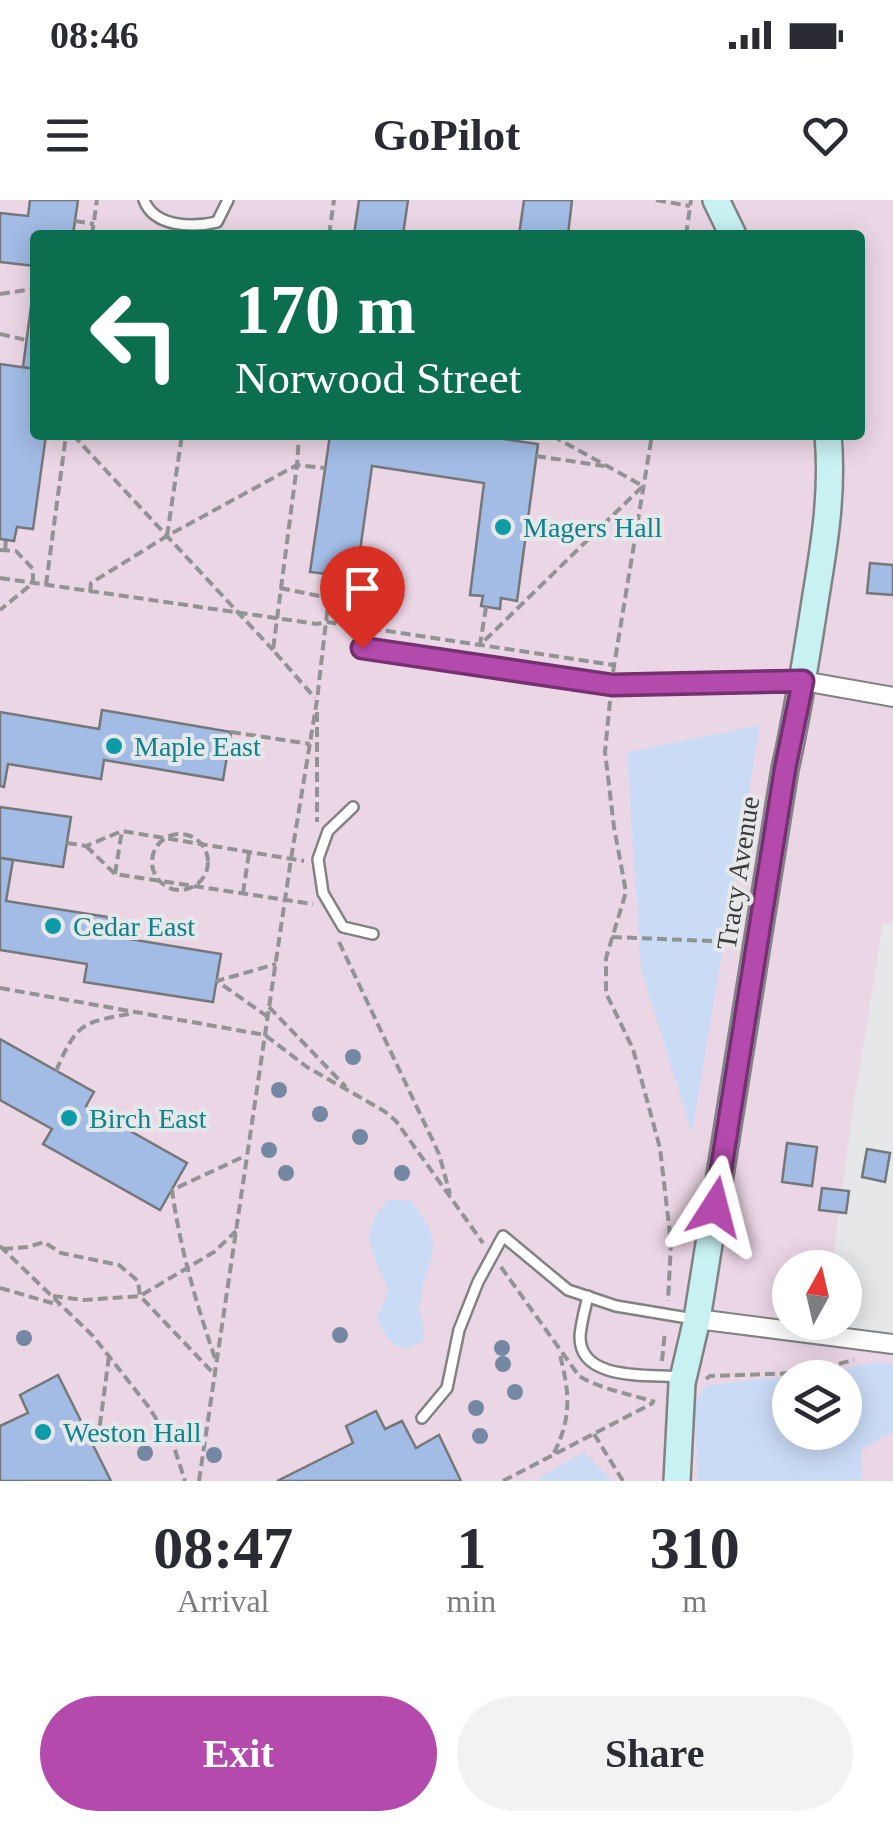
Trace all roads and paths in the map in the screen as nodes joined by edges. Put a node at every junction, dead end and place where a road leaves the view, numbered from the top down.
1 (98, 200) edge
2 (144, 200) edge
3 (228, 200) edge
4 (334, 200) edge
5 (656, 200) edge
6 (716, 200) edge
7 (736, 200) edge
8 (691, 203) edge
9 (75, 221) dead end
10 (94, 224) junction
11 (93, 230) edge
12 (330, 230) edge
13 (687, 230) edge
14 (731, 230) edge
15 (732, 230) edge
16 (30, 289) edge
17 (0, 294) edge
18 (0, 334) edge
19 (26, 340) dead end
20 (68, 440) edge
21 (74, 440) edge
22 (181, 440) edge
23 (299, 440) edge
24 (560, 440) edge
25 (651, 440) edge
26 (828, 440) edge
27 (536, 456) dead end
28 (296, 464) junction
29 (609, 466) junction
30 (325, 468) dead end
31 (644, 486) junction
32 (167, 536) junction
33 (6, 540) dead end
34 (3, 550) edge
35 (0, 578) edge
36 (33, 584) junction
37 (46, 585) junction
38 (330, 586) dead end
39 (280, 588) junction
40 (90, 592) junction
41 (329, 598) junction
42 (486, 607) dead end
43 (0, 610) edge
44 (238, 613) junction
45 (276, 618) junction
46 (326, 622) junction
47 (480, 645) junction
48 (362, 648) dead end
49 (274, 650) junction
50 (614, 665) junction
51 (803, 681) junction
52 (612, 685) junction
53 (893, 697) edge
54 (317, 700) junction
55 (230, 732) dead end
56 (310, 744) junction
57 (353, 807) dead end
58 (317, 830) dead end
59 (122, 831) junction
60 (165, 838) junction
61 (67, 843) dead end
62 (202, 845) junction
63 (86, 846) junction
64 (250, 853) junction
65 (291, 859) junction
66 (308, 872) dead end
67 (115, 874) junction
68 (193, 887) junction
69 (243, 895) junction
70 (285, 900) junction
71 (313, 900) dead end
72 (374, 934) dead end
73 (612, 937) junction
74 (338, 940) dead end
75 (758, 942) junction
76 (276, 964) junction
77 (0, 988) edge
78 (269, 1007) junction
79 (139, 1012) junction
80 (268, 1017) junction
81 (265, 1035) junction
82 (56, 1071) dead end
83 (352, 1093) junction
84 (248, 1155) junction
85 (450, 1196) junction
86 (236, 1231) junction
87 (1, 1248) edge
88 (492, 1255) junction
89 (188, 1269) junction
90 (0, 1288) edge
91 (52, 1296) junction
92 (140, 1296) junction
93 (588, 1296) junction
94 (63, 1306) junction
95 (667, 1316) junction
96 (697, 1319) junction
97 (893, 1344) edge
98 (558, 1346) junction
99 (108, 1356) junction
100 (216, 1363) junction
101 (216, 1376) junction
102 (672, 1376) junction
103 (422, 1418) dead end
104 (594, 1434) dead end
105 (89, 1438) dead end
106 (553, 1455) dead end
107 (185, 1481) edge
108 (199, 1481) edge
109 (623, 1481) edge
110 (677, 1481) edge

1 - 10 path
2 - 3 lane
4 - 12 path
5 - 8 path
6 - 14 street
7 - 15 street
8 - 13 path
9 - 10 path
10 - 11 path
16 - 17 path
18 - 19 path
20 - 37 path
21 - 32 path
22 - 32 path
23 - 28 path
24 - 29 path
25 - 31 path
26 - 51 street, Tracy Avenue
27 - 29 path
28 - 30 path
28 - 32 path
28 - 39 path
29 - 31 path
31 - 47 path
31 - 50 path
32 - 40 path
32 - 44 path
33 - 34 path
34 - 36 path
35 - 36 path
36 - 37 path
36 - 43 path
37 - 40 path
38 - 41 path
39 - 41 path
39 - 45 path
40 - 44 path
41 - 46 path
42 - 47 path
44 - 45 path
44 - 49 path
45 - 46 path
45 - 49 path
46 - 47 path
46 - 54 path
47 - 50 path
48 - 52 lane
49 - 54 path
50 - 52 path
51 - 52 lane
51 - 53 street
51 - 75 street, Tracy Avenue
52 - 73 path
54 - 56 path
54 - 58 path
55 - 56 path
56 - 65 path
57 - 72 lane
59 - 60 path
59 - 63 path
59 - 67 path
60 - 62 path
60 - 68 path
61 - 63 path
62 - 64 path
62 - 68 path
63 - 67 path
64 - 65 path
64 - 69 path
65 - 66 path
65 - 70 path
67 - 68 path
68 - 69 path
69 - 70 path
70 - 71 path
70 - 76 path
73 - 75 path
73 - 95 path
74 - 85 path
75 - 96 street, Tracy Avenue
76 - 78 path
76 - 80 path
77 - 79 path
78 - 80 path
78 - 83 path
79 - 81 path
79 - 82 path
80 - 81 path
81 - 83 path
81 - 84 path
83 - 85 path
84 - 86 path
84 - 89 path
85 - 88 path
86 - 89 path
86 - 100 path
87 - 91 path
87 - 92 path
88 - 93 lane
88 - 98 path
88 - 103 lane
89 - 92 path
89 - 100 path
90 - 94 path
91 - 92 path
91 - 94 path
92 - 101 path
93 - 95 lane
93 - 102 lane
94 - 99 path
95 - 96 lane
95 - 102 path
96 - 97 street
96 - 102 street, Tracy Avenue
98 - 102 path
98 - 106 path
99 - 105 path
99 - 107 path
100 - 101 path
101 - 108 path
102 - 110 street, Tracy Avenue
104 - 109 path

